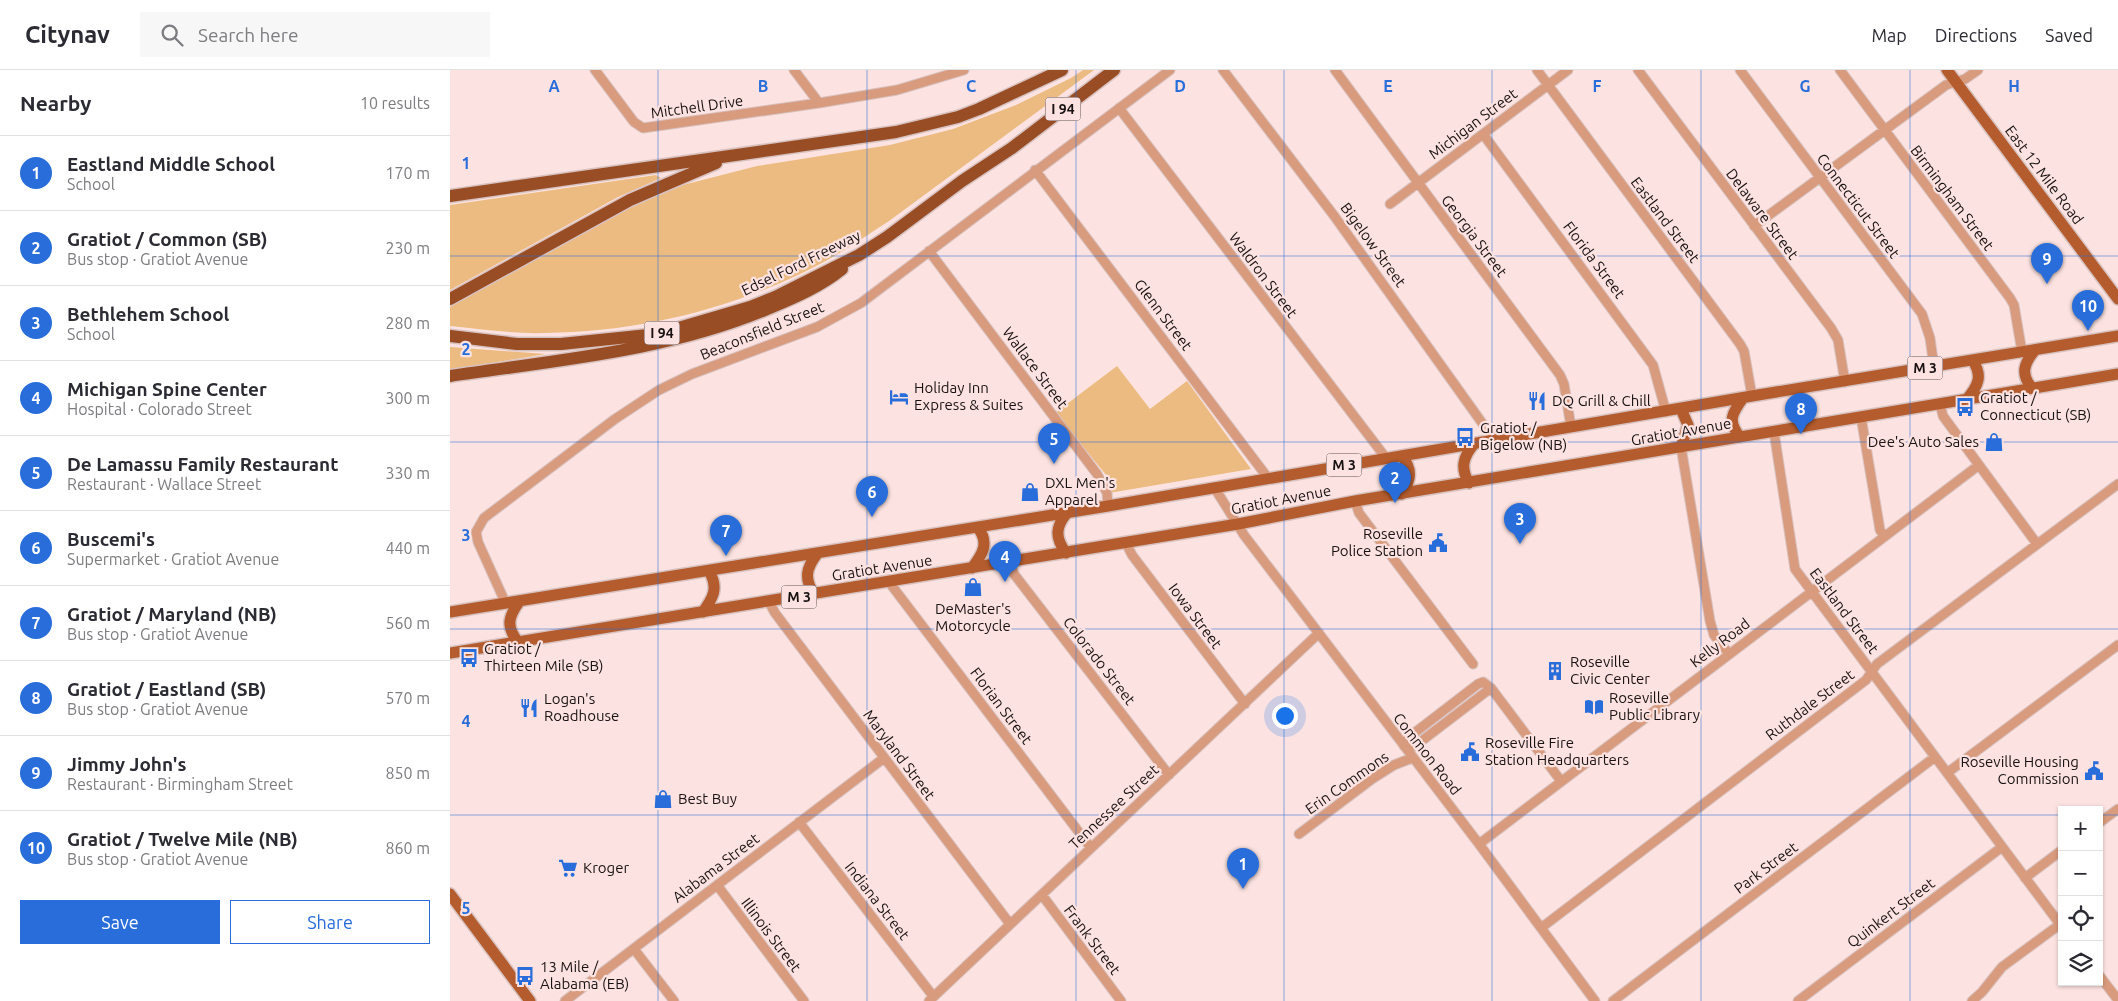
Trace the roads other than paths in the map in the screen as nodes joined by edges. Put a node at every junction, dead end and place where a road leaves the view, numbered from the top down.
1 (595, 70) edge
2 (794, 70) edge
3 (964, 70) edge
4 (1062, 70) edge
5 (1114, 70) edge
6 (1170, 70) edge
7 (1222, 70) edge
8 (1335, 70) edge
9 (1537, 70) edge
10 (1568, 70) edge
11 (1638, 70) edge
12 (1740, 70) edge
13 (1840, 70) edge
14 (1947, 70) edge
15 (1978, 70) edge
16 (1955, 82) junction
17 (1548, 85) junction
18 (819, 104) junction
19 (1119, 108) junction
20 (1884, 129) junction
21 (1483, 134) junction
22 (734, 155) junction
23 (1035, 170) junction
24 (1819, 178) junction
25 (1418, 182) junction
26 (450, 196) edge
27 (1390, 204) dead end
28 (1754, 226) junction
29 (929, 251) junction
30 (859, 255) junction
31 (450, 299) edge
32 (2118, 299) edge
33 (450, 336) edge
34 (2118, 336) edge
35 (2035, 350) junction
36 (2022, 352) junction
37 (1973, 360) junction
38 (1934, 367) junction
39 (2118, 374) edge
40 (450, 376) edge
41 (1845, 382) junction
42 (2032, 388) junction
43 (1747, 397) junction
44 (1967, 399) junction
45 (1940, 404) junction
46 (1681, 409) junction
47 (1666, 412) junction
48 (1861, 417) junction
49 (1572, 427) junction
50 (1774, 432) junction
51 (1740, 437) junction
52 (1495, 440) junction
53 (1474, 444) junction
54 (1681, 447) junction
55 (1402, 456) junction
56 (1386, 458) junction
57 (1979, 465) junction
58 (1268, 478) junction
59 (1470, 483) junction
60 (2118, 484) edge
61 (1214, 487) junction
62 (1402, 494) junction
63 (1355, 501) junction
64 (1108, 506) junction
65 (1067, 513) junction
66 (1238, 524) junction
67 (978, 528) junction
68 (1884, 536) junction
69 (1126, 543) junction
70 (2037, 544) junction
71 (1066, 552) junction
72 (817, 554) junction
73 (1010, 562) junction
74 (972, 568) junction
75 (709, 571) junction
76 (888, 582) junction
77 (1811, 591) junction
78 (814, 594) junction
79 (519, 602) junction
80 (769, 602) junction
81 (506, 604) junction
82 (450, 612) edge
83 (703, 612) junction
84 (1319, 634) junction
85 (518, 642) junction
86 (2118, 644) edge
87 (450, 653) edge
88 (1729, 654) junction
89 (1473, 664) dead end
90 (1872, 672) junction
91 (1245, 704) junction
92 (1404, 746) junction
93 (1935, 757) junction
94 (884, 758) junction
95 (1412, 758) junction
96 (1947, 773) junction
97 (1169, 774) junction
98 (1561, 781) junction
99 (2118, 809) edge
100 (2103, 820) edge
101 (799, 822) junction
102 (1299, 834) dead end
103 (1479, 844) junction
104 (2002, 847) junction
105 (1091, 848) junction
106 (2061, 851) edge
107 (2025, 878) junction
108 (716, 885) junction
109 (450, 894) edge
110 (1042, 895) junction
111 (2058, 923) edge
112 (1010, 924) junction
113 (2058, 927) edge
114 (1540, 928) junction
115 (634, 949) junction
116 (2103, 980) edge
117 (931, 999) edge
118 (2118, 1000) edge
119 (530, 1001) edge
120 (565, 1001) edge
121 (674, 1001) edge
122 (804, 1001) edge
123 (1121, 1001) edge
124 (1594, 1001) edge
125 (1613, 1001) edge
126 (1798, 1001) edge
127 (1972, 1001) edge

1 - 18 street, Mitchell Drive
2 - 18 street
3 - 18 street, Mitchell Drive
4 - 22 highway, I 94
5 - 30 highway, Edsel Ford Freeway / I 94
6 - 19 street, Beaconsfield Street
7 - 52 street, Bigelow Street
8 - 25 street, Georgia Street
9 - 17 street, Eastland Street
10 - 17 street, Michigan Street
11 - 28 street, Delaware Street
12 - 24 street, Connecticut Street
13 - 20 street, Birmingham Street
14 - 16 main road, East 12 Mile Road
15 - 16 street
16 - 20 street
16 - 32 main road, East 12 Mile Road
17 - 21 street, Michigan Street
17 - 43 street, Eastland Street
19 - 23 street, Beaconsfield Street
19 - 56 street, Waldron Street
20 - 24 street
20 - 36 street, Birmingham Street
21 - 25 street, Michigan Street
21 - 47 street, Florida Street
22 - 26 highway, I 94
22 - 31 highway
23 - 29 street, Beaconsfield Street
23 - 58 street, Glenn Street
24 - 28 street
24 - 38 street, Connecticut Street
25 - 27 street, Michigan Street
25 - 49 street, Georgia Street
28 - 41 street, Delaware Street
29 - 64 street, Wallace Street
29 - 81 street, Beaconsfield Street
30 - 33 highway, Edsel Ford Freeway / I 94
30 - 40 highway
34 - 35 main road, Gratiot Avenue / M 3
35 - 36 main road, Gratiot Avenue / M 3
35 - 42 main road
36 - 37 main road, Gratiot Avenue / M 3
37 - 38 main road, Gratiot Avenue / M 3
37 - 44 main road
38 - 41 main road, Gratiot Avenue / M 3
39 - 42 main road, Gratiot Avenue / M 3
41 - 43 main road, Gratiot Avenue / M 3
42 - 44 main road, Gratiot Avenue / M 3
43 - 46 main road, Gratiot Avenue / M 3
43 - 51 main road
44 - 45 main road, Gratiot Avenue / M 3
45 - 48 main road, Gratiot Avenue / M 3
45 - 57 street
46 - 47 main road, Gratiot Avenue / M 3
46 - 54 main road
47 - 49 main road, Gratiot Avenue / M 3
48 - 50 main road, Gratiot Avenue / M 3
48 - 68 street
49 - 52 main road, Gratiot Avenue / M 3
50 - 51 main road, Gratiot Avenue / M 3
50 - 77 street, Eastland Street
51 - 54 main road, Gratiot Avenue / M 3
52 - 53 main road, Gratiot Avenue / M 3
53 - 55 main road, Gratiot Avenue / M 3
53 - 59 main road
54 - 59 main road, Gratiot Avenue / M 3
54 - 88 street
55 - 56 main road, Gratiot Avenue / M 3
55 - 62 main road
56 - 58 main road, Gratiot Avenue / M 3
57 - 68 street, Kelly Road
57 - 70 street
58 - 61 main road, Gratiot Avenue / M 3
59 - 62 main road, Gratiot Avenue / M 3
60 - 70 street, Ruthdale Street
61 - 64 main road, Gratiot Avenue / M 3
61 - 66 street, Common Road
62 - 63 main road, Gratiot Avenue / M 3
63 - 66 main road, Gratiot Avenue / M 3
63 - 89 street
64 - 65 main road, Gratiot Avenue / M 3
65 - 67 main road, Gratiot Avenue / M 3
65 - 71 main road
66 - 69 main road, Gratiot Avenue / M 3
66 - 84 street, Common Road
67 - 72 main road, Gratiot Avenue / M 3
67 - 74 main road
68 - 77 street, Kelly Road
69 - 71 main road, Gratiot Avenue / M 3
69 - 91 street, Iowa Street
70 - 90 street, Ruthdale Street
71 - 73 main road, Gratiot Avenue / M 3
72 - 75 main road, Gratiot Avenue / M 3
72 - 78 main road
73 - 74 main road, Gratiot Avenue / M 3
73 - 97 street, Colorado Street
74 - 76 main road, Gratiot Avenue / M 3
75 - 79 main road, Gratiot Avenue / M 3
75 - 83 main road
76 - 78 main road, Gratiot Avenue / M 3
76 - 105 street, Florian Street
77 - 88 street, Kelly Road
77 - 90 street, Eastland Street
78 - 80 main road, Gratiot Avenue / M 3
79 - 81 main road, Gratiot Avenue / M 3
79 - 85 main road
80 - 83 main road, Gratiot Avenue / M 3
80 - 94 street, Maryland Street
81 - 82 main road, Gratiot Avenue / M 3
83 - 85 main road, Gratiot Avenue / M 3
84 - 91 street, Tennessee Street
84 - 92 street, Common Road
85 - 87 main road, Gratiot Avenue / M 3
86 - 96 street
88 - 98 street, Kelly Road
90 - 93 street, Eastland Street
90 - 114 street, Ruthdale Street
91 - 97 street, Tennessee Street
92 - 95 street, Common Road
92 - 98 street
93 - 96 street, Eastland Street
93 - 125 street, Park Street
94 - 101 street, Alabama Street
94 - 112 street, Maryland Street
95 - 102 street, Erin Commons
95 - 103 street, Common Road
96 - 104 street
97 - 105 street, Tennessee Street
98 - 103 street, Kelly Road
99 - 100 street
101 - 108 street, Alabama Street
101 - 117 street, Indiana Street
103 - 114 street, Common Road
104 - 107 street
104 - 126 street, Quinkert Street
105 - 110 street, Tennessee Street
106 - 107 street
107 - 111 street
108 - 115 street, Alabama Street
108 - 122 street, Illinois Street
109 - 119 main road
110 - 112 street, Tennessee Street
110 - 123 street, Frank Street
112 - 117 street, Tennessee Street
113 - 127 street
114 - 124 street, Common Road
115 - 120 street, Alabama Street
115 - 121 street
116 - 118 street

